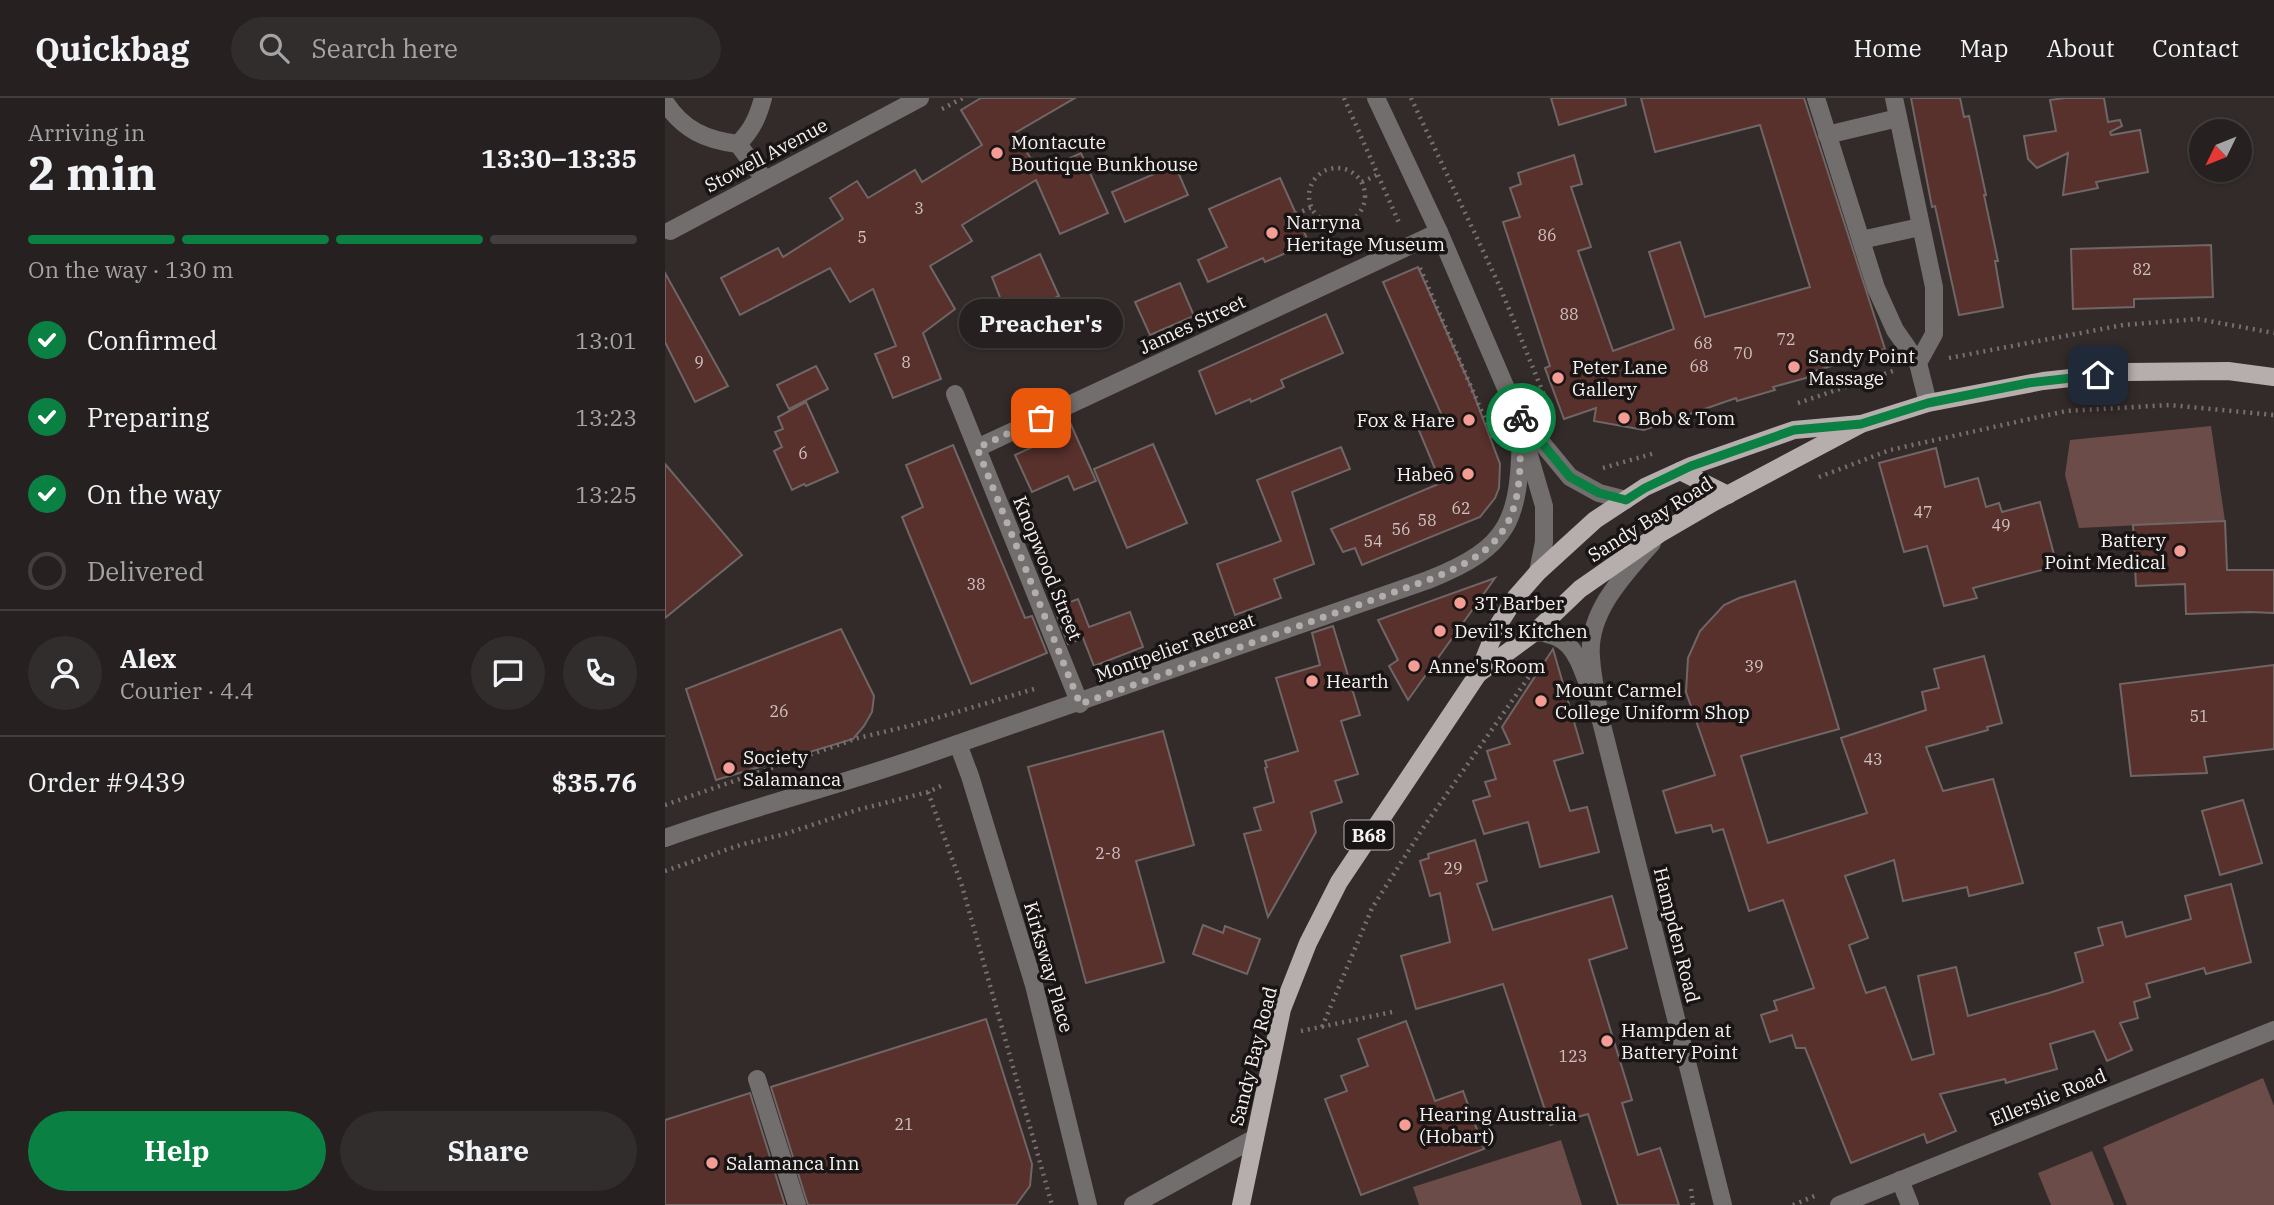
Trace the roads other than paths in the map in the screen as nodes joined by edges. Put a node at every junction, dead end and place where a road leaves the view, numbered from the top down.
1 (763, 98) edge
2 (920, 98) edge
3 (1376, 98) edge
4 (1816, 98) edge
5 (1894, 98) edge
6 (665, 102) edge
7 (1898, 118) junction
8 (1827, 135) junction
9 (738, 144) junction
10 (765, 180) junction
11 (1920, 227) junction
12 (670, 231) dead end
13 (1439, 232) junction
14 (1861, 240) junction
15 (1918, 363) junction
16 (2274, 377) edge
17 (955, 394) dead end
18 (1928, 403) junction
19 (1519, 420) junction
20 (1861, 424) junction
21 (977, 448) junction
22 (1680, 471) junction
23 (1728, 495) junction
24 (1626, 500) junction
25 (1659, 534) junction
26 (1538, 572) junction
27 (1535, 632) junction
28 (1479, 674) junction
29 (1080, 704) junction
30 (1600, 717) junction
31 (958, 744) junction
32 (665, 838) edge
33 (2274, 1030) edge
34 (757, 1079) dead end
35 (1255, 1138) junction
36 (1900, 1180) junction
37 (799, 1193) edge
38 (1088, 1205) edge
39 (1133, 1205) edge
40 (1241, 1205) edge
41 (1723, 1205) edge
42 (1839, 1205) edge
43 (1910, 1205) edge

1 - 9 street
2 - 10 street, Stowell Avenue
3 - 13 street
4 - 8 street
5 - 7 street
6 - 9 street
7 - 8 street
7 - 11 street
8 - 14 street
9 - 10 street
10 - 12 street, Stowell Avenue
11 - 14 street
11 - 15 street
13 - 19 street
13 - 21 street, James Street
14 - 15 street
15 - 18 street
16 - 18 main road, Sandy Bay Road / B68
17 - 21 street
18 - 20 main road, Sandy Bay Road / B68
19 - 24 street
19 - 26 street
19 - 29 street, Montpelier Retreat
20 - 22 main road, Sandy Bay Road / B68
20 - 23 main road, Sandy Bay Road / B68
21 - 29 street, Knopwood Street
22 - 23 main road
22 - 24 main road, Sandy Bay Road / B68
23 - 25 main road, Sandy Bay Road / B68
24 - 26 main road, Sandy Bay Road / B68
25 - 27 main road, Sandy Bay Road / B68
25 - 30 street, Hampden Road
26 - 28 main road, Sandy Bay Road / B68
27 - 28 main road, Sandy Bay Road / B68
27 - 30 street, Hampden Road
28 - 35 main road, Sandy Bay Road / B68
29 - 31 street, Montpelier Retreat
30 - 41 street, Hampden Road
31 - 32 street, Montpelier Retreat
31 - 38 street, Kirksway Place
33 - 36 street, Ellerslie Road
34 - 37 street
35 - 39 street
35 - 40 main road, Sandy Bay Road / B68
36 - 42 street, Ellerslie Road
36 - 43 street

